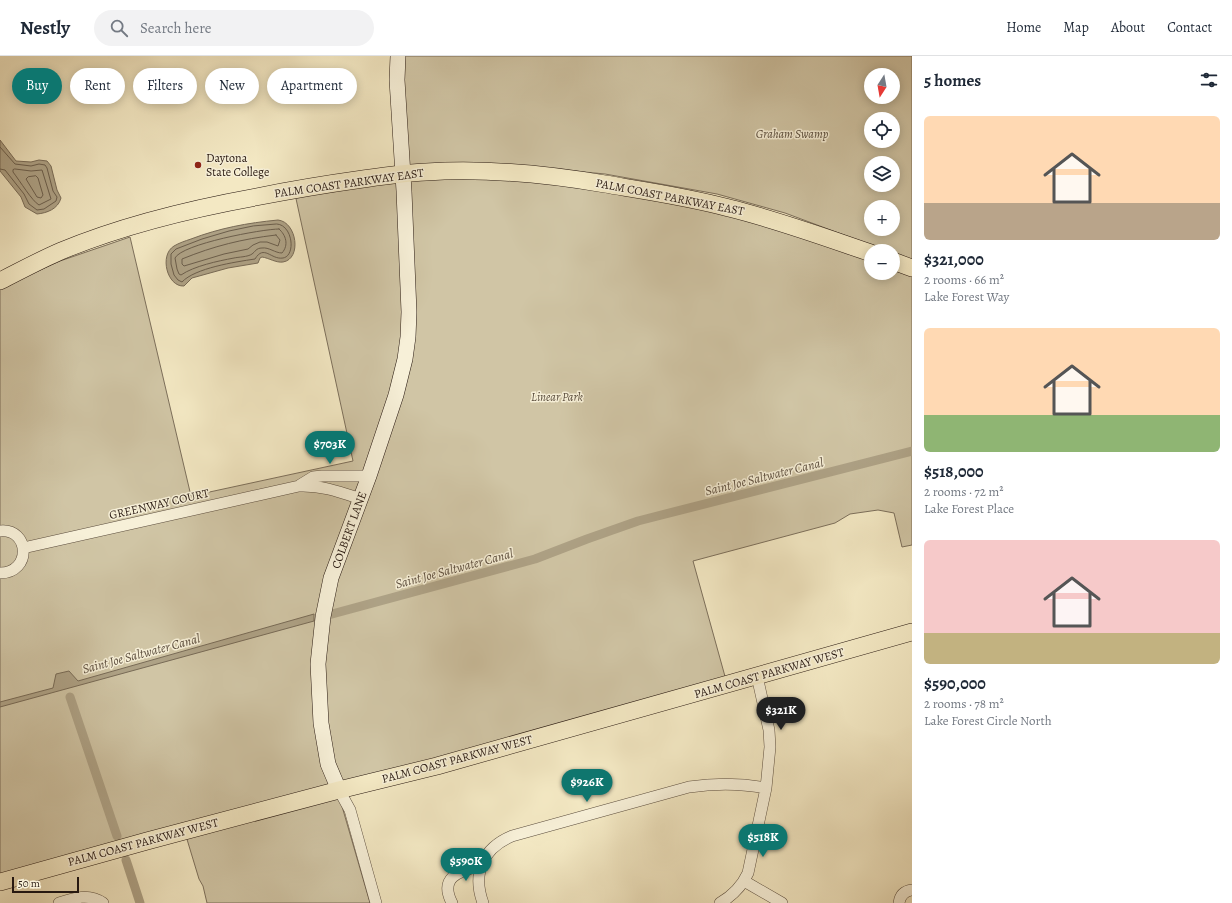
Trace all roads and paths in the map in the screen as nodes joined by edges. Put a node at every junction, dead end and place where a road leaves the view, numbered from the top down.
1 (398, 56) edge
2 (402, 174) junction
3 (864, 251) edge
4 (900, 264) edge
5 (912, 268) edge
6 (0, 281) edge
7 (369, 476) junction
8 (300, 486) junction
9 (361, 499) junction
10 (0, 531) edge
11 (23, 548) junction
12 (0, 573) edge
13 (912, 632) edge
14 (756, 676) junction
15 (766, 788) junction
16 (339, 790) junction
17 (481, 866) junction
18 (744, 881) junction
19 (0, 882) edge
20 (912, 890) edge
21 (59, 903) edge
22 (102, 903) edge
23 (376, 903) edge
24 (452, 903) edge
25 (482, 903) edge
26 (720, 903) edge
27 (782, 903) edge
28 (899, 903) edge

1 - 2 street, COLBERT LANE
2 - 3 main road, PALM COAST PARKWAY EAST
2 - 6 main road, PALM COAST PARKWAY EAST
2 - 7 street, COLBERT LANE
4 - 5 main road
7 - 8 street
7 - 9 street, COLBERT LANE
8 - 9 street
8 - 11 street, GREENWAY COURT
9 - 16 street, COLBERT LANE
10 - 11 street
11 - 12 street
13 - 14 main road, PALM COAST PARKWAY WEST
14 - 15 street
14 - 16 main road, PALM COAST PARKWAY WEST
15 - 17 street
15 - 18 street
16 - 19 main road, PALM COAST PARKWAY WEST
16 - 23 street, COLBERT LANE
17 - 24 street
17 - 25 street
18 - 26 street
18 - 27 street
20 - 28 street
21 - 22 street

